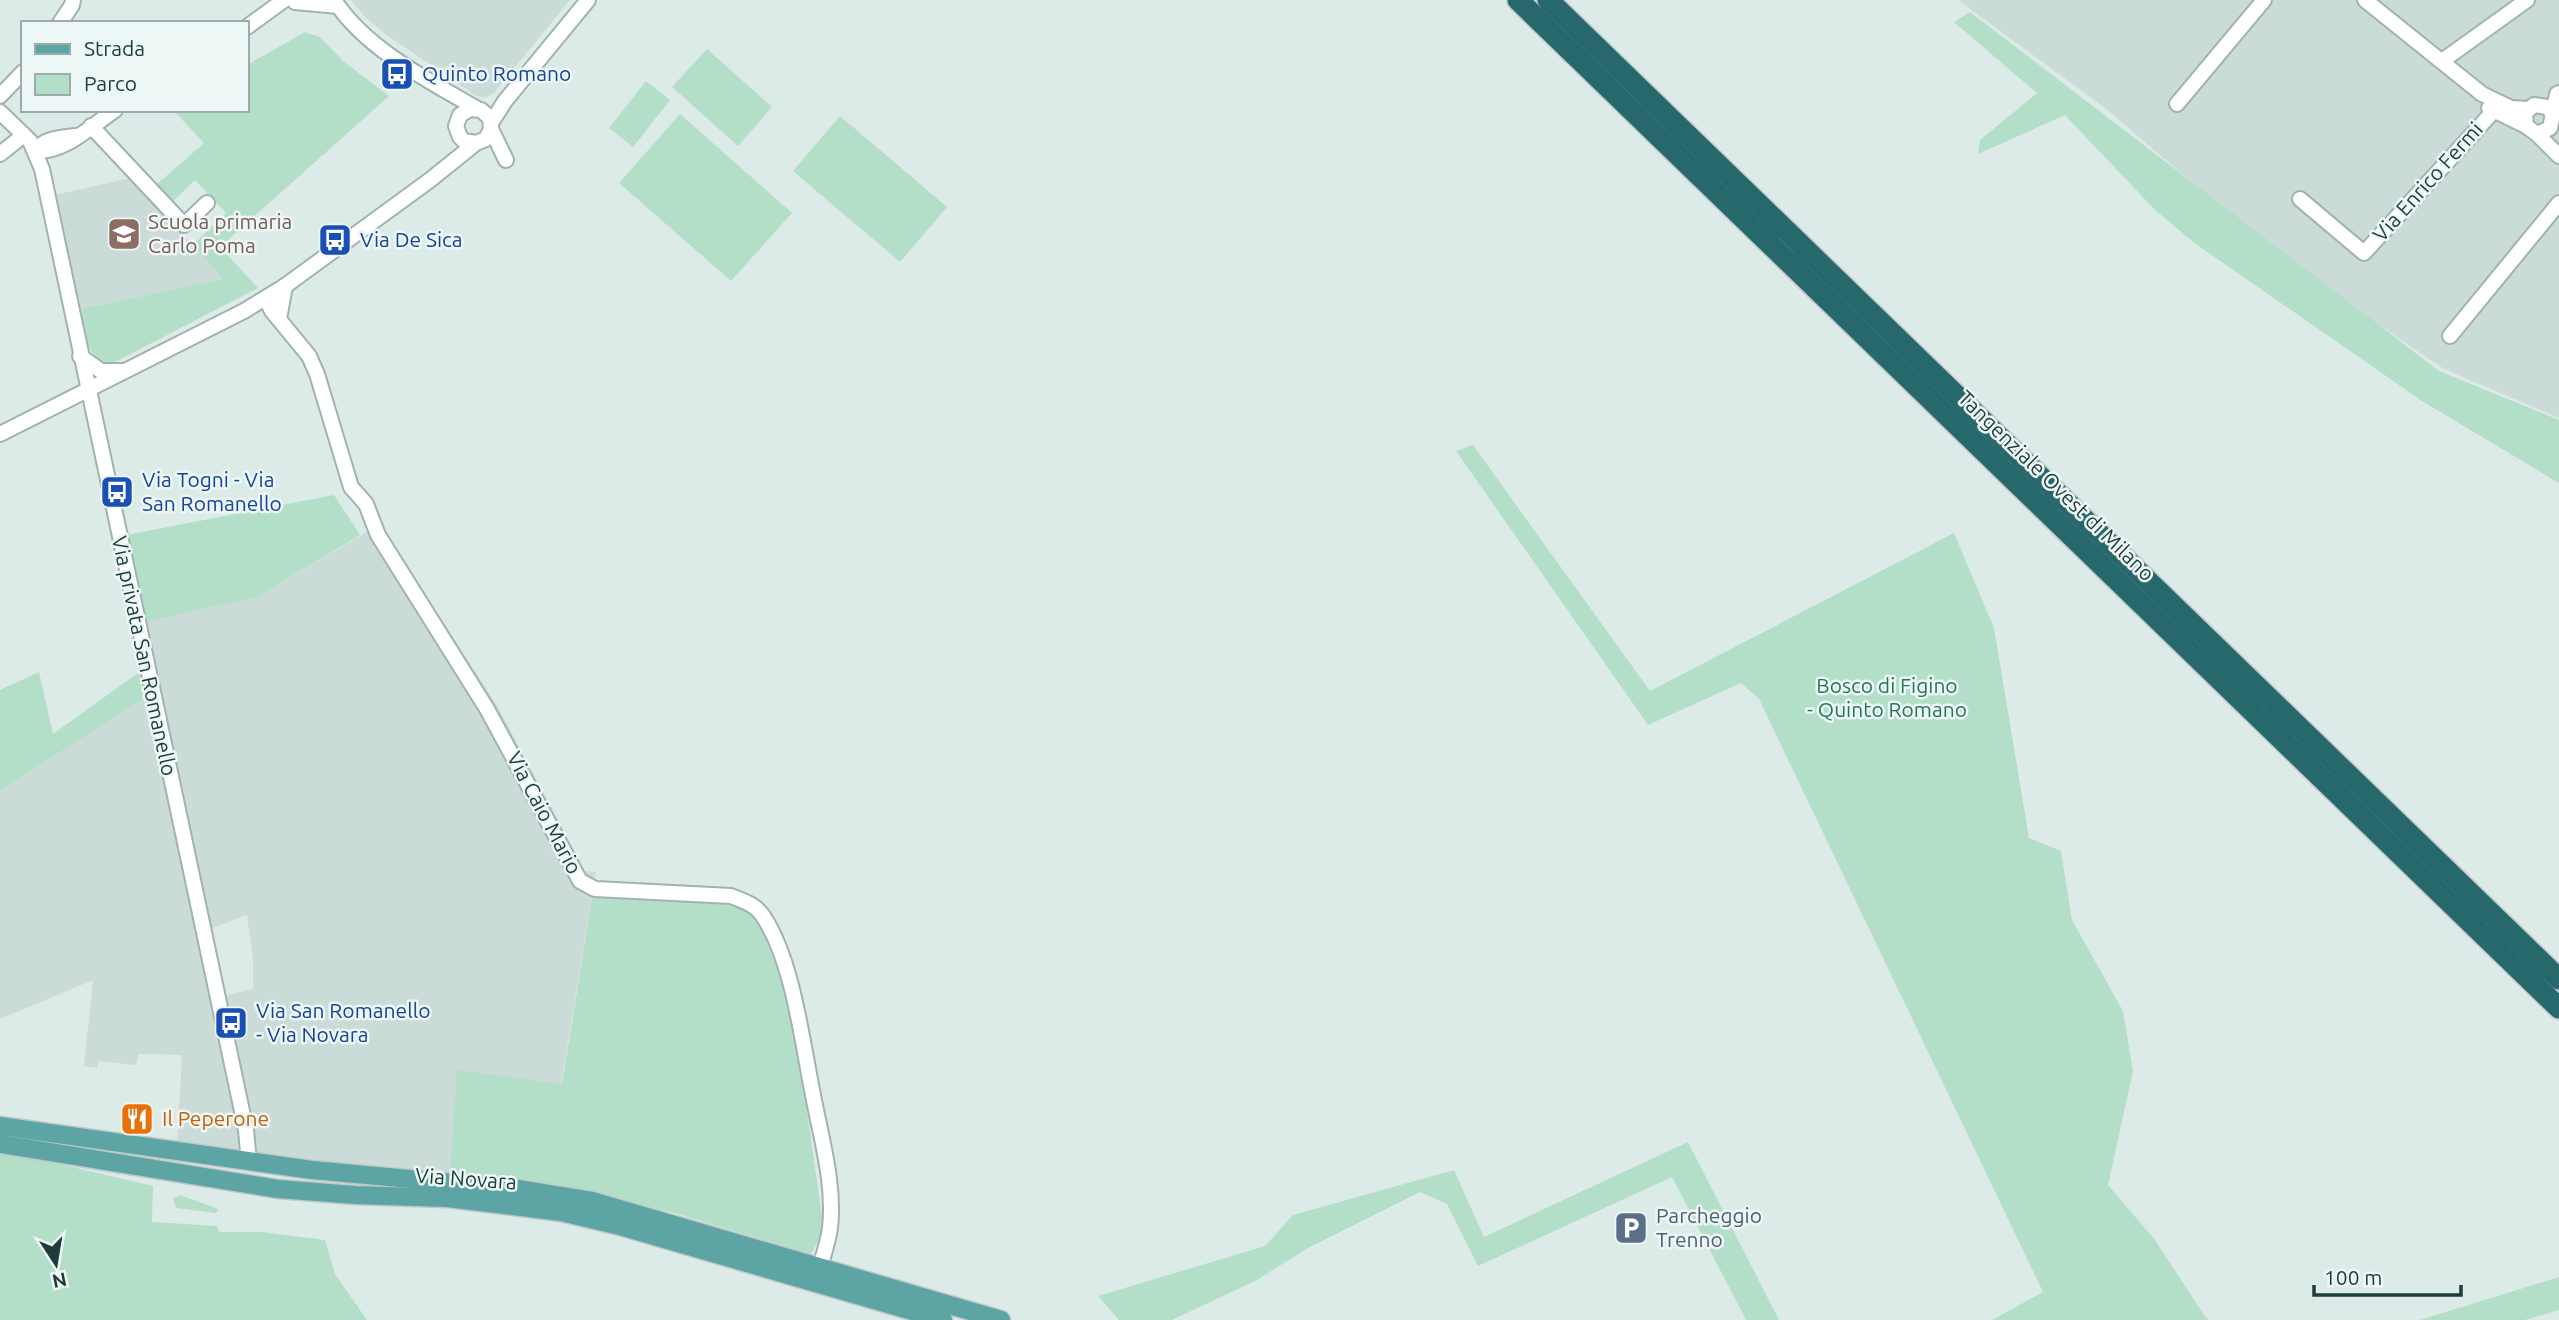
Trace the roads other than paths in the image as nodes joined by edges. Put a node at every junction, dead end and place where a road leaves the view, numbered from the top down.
1 (588, 0) edge
2 (1518, 0) edge
3 (1548, 0) edge
4 (2264, 0) edge
5 (2365, 0) edge
6 (2527, 0) edge
7 (72, 2) edge
8 (289, 3) edge
9 (336, 3) edge
10 (61, 21) edge
11 (248, 26) edge
12 (2442, 61) junction
13 (21, 74) edge
14 (2559, 83) edge
15 (443, 90) junction
16 (2559, 93) edge
17 (0, 96) edge
18 (505, 101) junction
19 (2177, 104) dead end
20 (2533, 107) junction
21 (2496, 108) junction
22 (479, 109) junction
23 (0, 112) edge
24 (112, 112) edge
25 (457, 120) junction
26 (491, 126) junction
27 (2541, 126) junction
28 (91, 127) junction
29 (24, 135) junction
30 (460, 137) junction
31 (478, 143) junction
32 (35, 151) junction
33 (2555, 152) edge
34 (0, 154) edge
35 (445, 169) junction
36 (2300, 199) dead end
37 (207, 203) dead end
38 (2559, 203) edge
39 (285, 286) junction
40 (266, 299) junction
41 (244, 311) junction
42 (279, 319) junction
43 (2450, 336) dead end
44 (80, 356) junction
45 (127, 370) junction
46 (88, 390) junction
47 (2, 430) edge
48 (2559, 979) edge
49 (2559, 1008) edge
50 (0, 1126) edge
51 (0, 1144) edge
52 (250, 1162) junction
53 (247, 1184) junction
54 (818, 1275) junction
55 (917, 1309) edge
56 (943, 1320) edge
57 (1001, 1320) edge

1 - 18 street
2 - 49 highway, Tangenziale Ovest di Milano
3 - 48 highway, Tangenziale Ovest di Milano
4 - 19 street
5 - 12 street, Via Enrico Fermi
6 - 12 street
7 - 10 street
8 - 9 street
8 - 11 street
9 - 15 street
12 - 21 street, Via Enrico Fermi
13 - 17 street
14 - 20 street
15 - 22 street
15 - 25 street
16 - 27 street
18 - 22 street
18 - 26 street
20 - 21 street, Via Enrico Fermi
20 - 27 street
20 - 27 street
21 - 27 street, Via Enrico Fermi
21 - 36 street, Via Enrico Fermi
22 - 25 street
22 - 26 street
23 - 29 street, Via privata San Romanello
24 - 28 street
25 - 30 street
26 - 31 street
26 - 31 street
27 - 33 street
28 - 32 street
28 - 37 street
29 - 32 street, Via privata San Romanello
29 - 34 street
30 - 31 street
30 - 35 street
31 - 35 street
32 - 44 street, Via privata San Romanello
35 - 39 street
38 - 43 street
39 - 40 street
39 - 42 street
40 - 41 street
40 - 42 street, Via Caio Mario
41 - 42 street
41 - 45 street
42 - 54 street, Via Caio Mario
44 - 45 street
44 - 46 street, Via privata San Romanello
45 - 46 street
46 - 47 street
46 - 52 street, Via privata San Romanello
50 - 52 main road, Via Novara
51 - 53 main road, Via Novara
52 - 53 main road
52 - 54 main road, Via Novara
53 - 54 main road, Via Novara
54 - 55 main road, Via Novara
55 - 56 main road, Via Novara
55 - 57 main road, Via Novara

